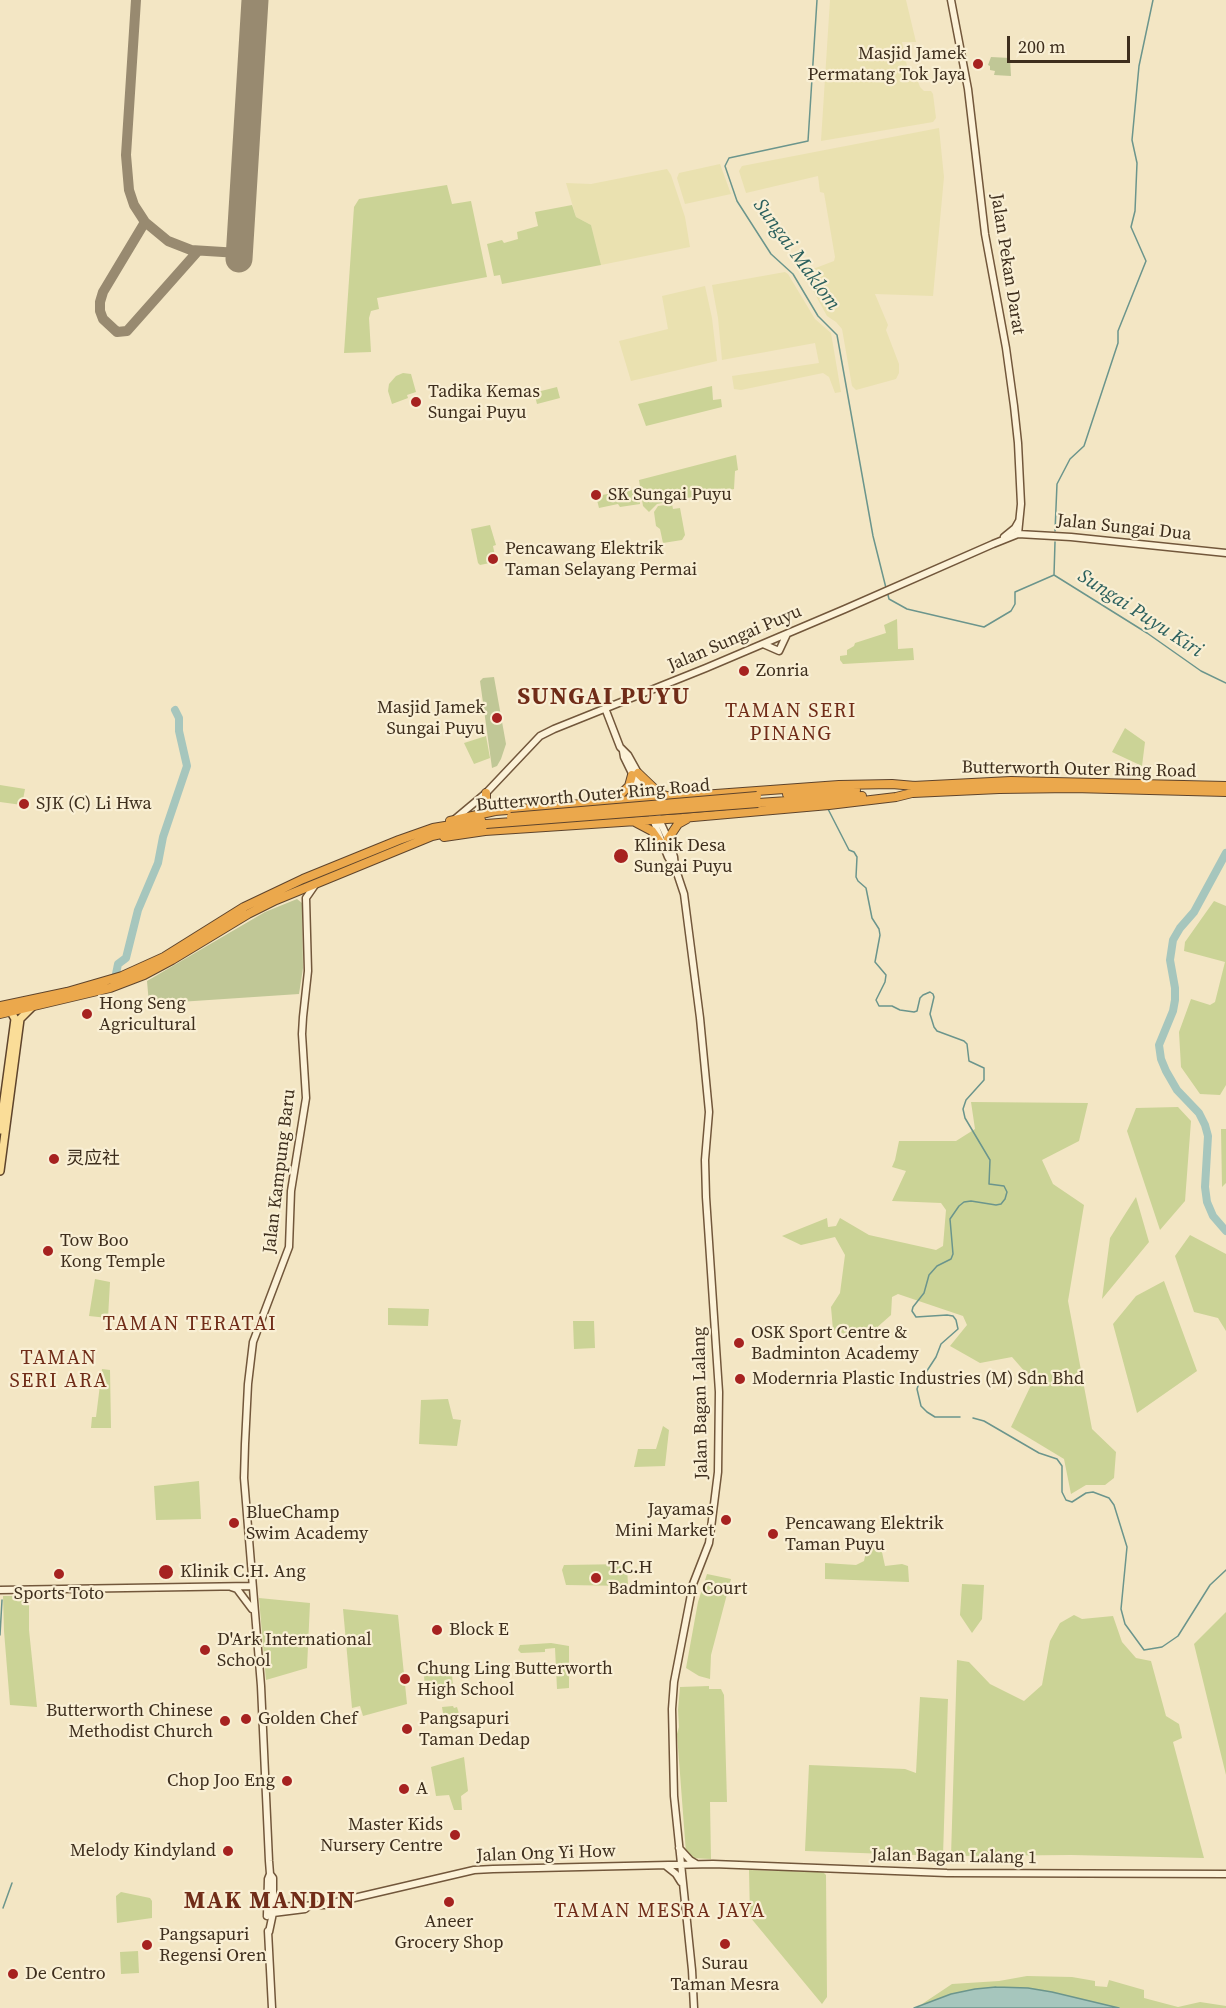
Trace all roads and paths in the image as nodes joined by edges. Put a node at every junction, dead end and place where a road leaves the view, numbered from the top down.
1 (951, 0) edge
2 (1020, 520) junction
3 (1018, 534) junction
4 (1033, 534) junction
5 (993, 543) junction
6 (1226, 553) edge
7 (787, 634) junction
8 (762, 644) junction
9 (613, 704) junction
10 (605, 708) junction
11 (594, 712) junction
12 (610, 723) junction
13 (635, 774) junction
14 (916, 789) junction
15 (1222, 789) edge
16 (486, 794) junction
17 (680, 797) junction
18 (647, 799) junction
19 (620, 801) junction
20 (606, 802) junction
21 (495, 811) junction
22 (694, 816) junction
23 (682, 818) junction
24 (454, 819) junction
25 (656, 820) junction
26 (627, 821) junction
27 (486, 822) junction
28 (438, 827) junction
29 (668, 839) junction
30 (416, 842) junction
31 (664, 848) junction
32 (675, 867) junction
33 (318, 882) junction
34 (298, 891) junction
35 (306, 898) junction
36 (0, 1006) edge
37 (32, 1007) junction
38 (11, 1012) junction
39 (0, 1014) edge
40 (0, 1130) edge
41 (0, 1171) edge
42 (228, 1586) junction
43 (252, 1586) junction
44 (0, 1590) edge
45 (254, 1612) junction
46 (679, 1847) junction
47 (700, 1864) junction
48 (681, 1865) junction
49 (665, 1866) junction
50 (270, 1874) junction
51 (1226, 1874) edge
52 (273, 1886) junction
53 (683, 1890) junction
54 (291, 1906) junction
55 (309, 1906) junction
56 (271, 1913) junction
57 (272, 2008) edge
58 (694, 2008) edge

1 - 2 main road, Jalan Pekan Darat
2 - 3 main road, Jalan Pekan Darat
2 - 4 main road
2 - 5 main road
3 - 4 main road, Jalan Sungai Dua
3 - 5 main road, Jalan Sungai Puyu
4 - 6 main road, Jalan Sungai Dua
5 - 7 main road, Jalan Sungai Puyu
7 - 8 main road, Jalan Sungai Puyu
7 - 8 main road
8 - 9 main road, Jalan Sungai Puyu
9 - 10 main road, Jalan Sungai Puyu
9 - 12 main road
10 - 11 main road, Jalan Sungai Puyu
10 - 12 main road, Jalan Bagan Lalang
11 - 12 main road
11 - 16 main road, Jalan Sungai Puyu
12 - 13 main road, Jalan Bagan Lalang
13 - 17 highway
13 - 18 main road, Jalan Bagan Lalang
13 - 20 highway
14 - 15 highway, Butterworth Outer Ring Road
14 - 17 highway
14 - 22 highway
14 - 27 highway, Butterworth Outer Ring Road, bridge
16 - 21 highway
16 - 24 main road, Jalan Sungai Puyu
17 - 18 highway
17 - 23 highway
18 - 19 highway
18 - 25 main road, Jalan Bagan Lalang
19 - 20 highway
19 - 26 highway
20 - 21 highway
21 - 24 highway
22 - 23 highway
22 - 29 highway
23 - 25 highway
24 - 28 highway
25 - 26 highway
25 - 29 main road, Jalan Bagan Lalang
25 - 31 main road, Jalan Bagan Lalang
26 - 30 highway
26 - 31 highway
27 - 28 highway, Butterworth Outer Ring Road
27 - 30 highway, Butterworth Outer Ring Road
28 - 36 highway, Butterworth Outer Ring Road
29 - 32 main road, Jalan Bagan Lalang
30 - 33 highway, Butterworth Outer Ring Road
31 - 32 main road, Jalan Bagan Lalang
32 - 46 main road, Jalan Bagan Lalang
33 - 34 highway, Butterworth Outer Ring Road
33 - 35 main road
34 - 35 main road
34 - 37 highway, Butterworth Outer Ring Road
35 - 43 main road, Jalan Kampung Baru
37 - 38 highway, Butterworth Outer Ring Road
37 - 41 main road
38 - 39 highway, Butterworth Outer Ring Road
38 - 40 main road
42 - 43 main road
42 - 44 main road
42 - 45 main road
43 - 45 main road
45 - 50 main road
46 - 47 main road
46 - 48 main road, Jalan Bagan Lalang
47 - 48 main road, Jalan Bagan Lalang 1
47 - 51 main road, Jalan Bagan Lalang 1
48 - 49 main road, Jalan Ong Yi How
48 - 53 main road, Jalan Bagan Lalang
49 - 53 main road
49 - 55 main road, Jalan Ong Yi How
50 - 52 main road
50 - 56 main road
52 - 54 main road
52 - 56 main road
53 - 58 main road, Jalan Bagan Lalang
54 - 55 main road, Jalan Ong Yi How
54 - 56 main road, Jalan Ong Yi How
55 - 56 main road, Jalan Ong Yi How
56 - 57 main road

